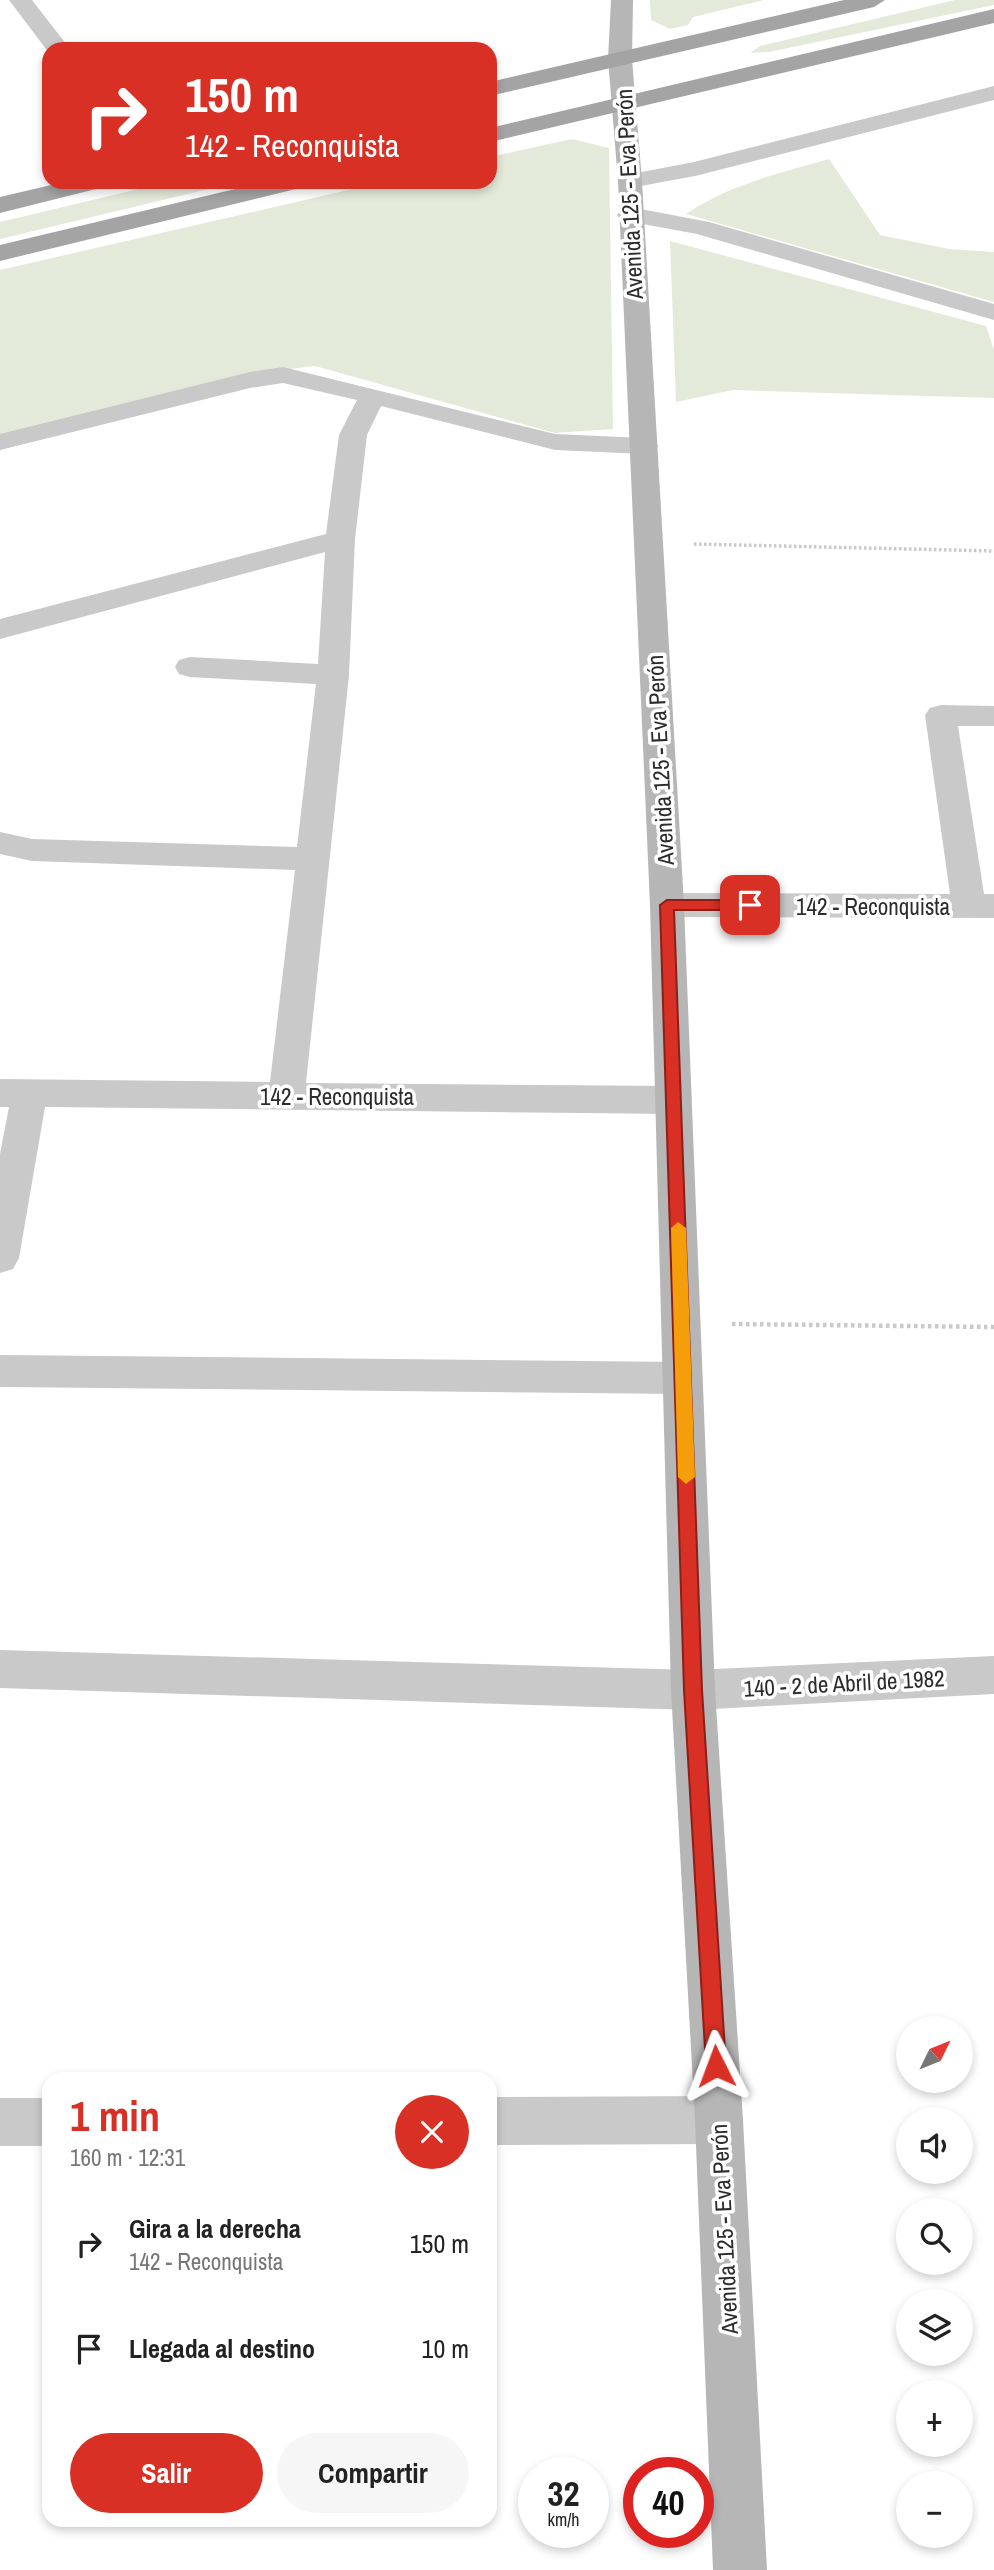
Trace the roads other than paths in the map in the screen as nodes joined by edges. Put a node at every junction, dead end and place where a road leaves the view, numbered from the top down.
1 (20, 0) edge
2 (622, 0) edge
3 (874, 0) edge
4 (994, 16) edge
5 (53, 42) edge
6 (620, 59) junction
7 (497, 87) edge
8 (994, 93) edge
9 (623, 103) junction
10 (497, 133) edge
11 (66, 189) edge
12 (266, 189) edge
13 (630, 198) junction
14 (0, 205) edge
15 (0, 253) edge
16 (994, 312) edge
17 (373, 396) junction
18 (0, 442) edge
19 (644, 446) junction
20 (341, 539) junction
21 (0, 629) edge
22 (190, 667) dead end
23 (333, 675) junction
24 (994, 716) edge
25 (0, 843) edge
26 (314, 859) junction
27 (667, 905) junction
28 (981, 906) edge
29 (15, 1094) edge
30 (286, 1096) junction
31 (674, 1100) junction
32 (0, 1258) edge
33 (0, 1371) edge
34 (683, 1378) junction
35 (0, 1669) edge
36 (994, 1675) edge
37 (693, 1690) junction
38 (719, 2120) junction
39 (497, 2121) edge
40 (0, 2122) edge
41 (42, 2122) edge
42 (740, 2570) edge

1 - 5 street
2 - 6 street, Avenida 125 - Eva Perón
3 - 6 main road
4 - 9 main road
6 - 7 main road
6 - 9 street, Avenida 125 - Eva Perón
8 - 13 street
9 - 10 main road
9 - 13 street, Avenida 125 - Eva Perón
11 - 14 main road
12 - 15 main road
13 - 16 street
13 - 19 street, Avenida 125 - Eva Perón
17 - 18 street
17 - 19 street
17 - 20 street
19 - 27 street, Avenida 125 - Eva Perón
20 - 21 street
20 - 23 street
22 - 23 street
23 - 26 street
24 - 28 street
25 - 26 street
26 - 30 street
27 - 28 street, 142 - Reconquista
27 - 31 street, Avenida 125 - Eva Perón
29 - 30 street, 142 - Reconquista
29 - 32 street
30 - 31 street, 142 - Reconquista
31 - 34 street, Avenida 125 - Eva Perón
33 - 34 street
34 - 37 street, Avenida 125 - Eva Perón
35 - 37 street, 140 - 2 de Abril de 1982
36 - 37 street, 140 - 2 de Abril de 1982
37 - 38 street, Avenida 125 - Eva Perón
38 - 39 street
38 - 42 street, Avenida 125 - Eva Perón
40 - 41 street

